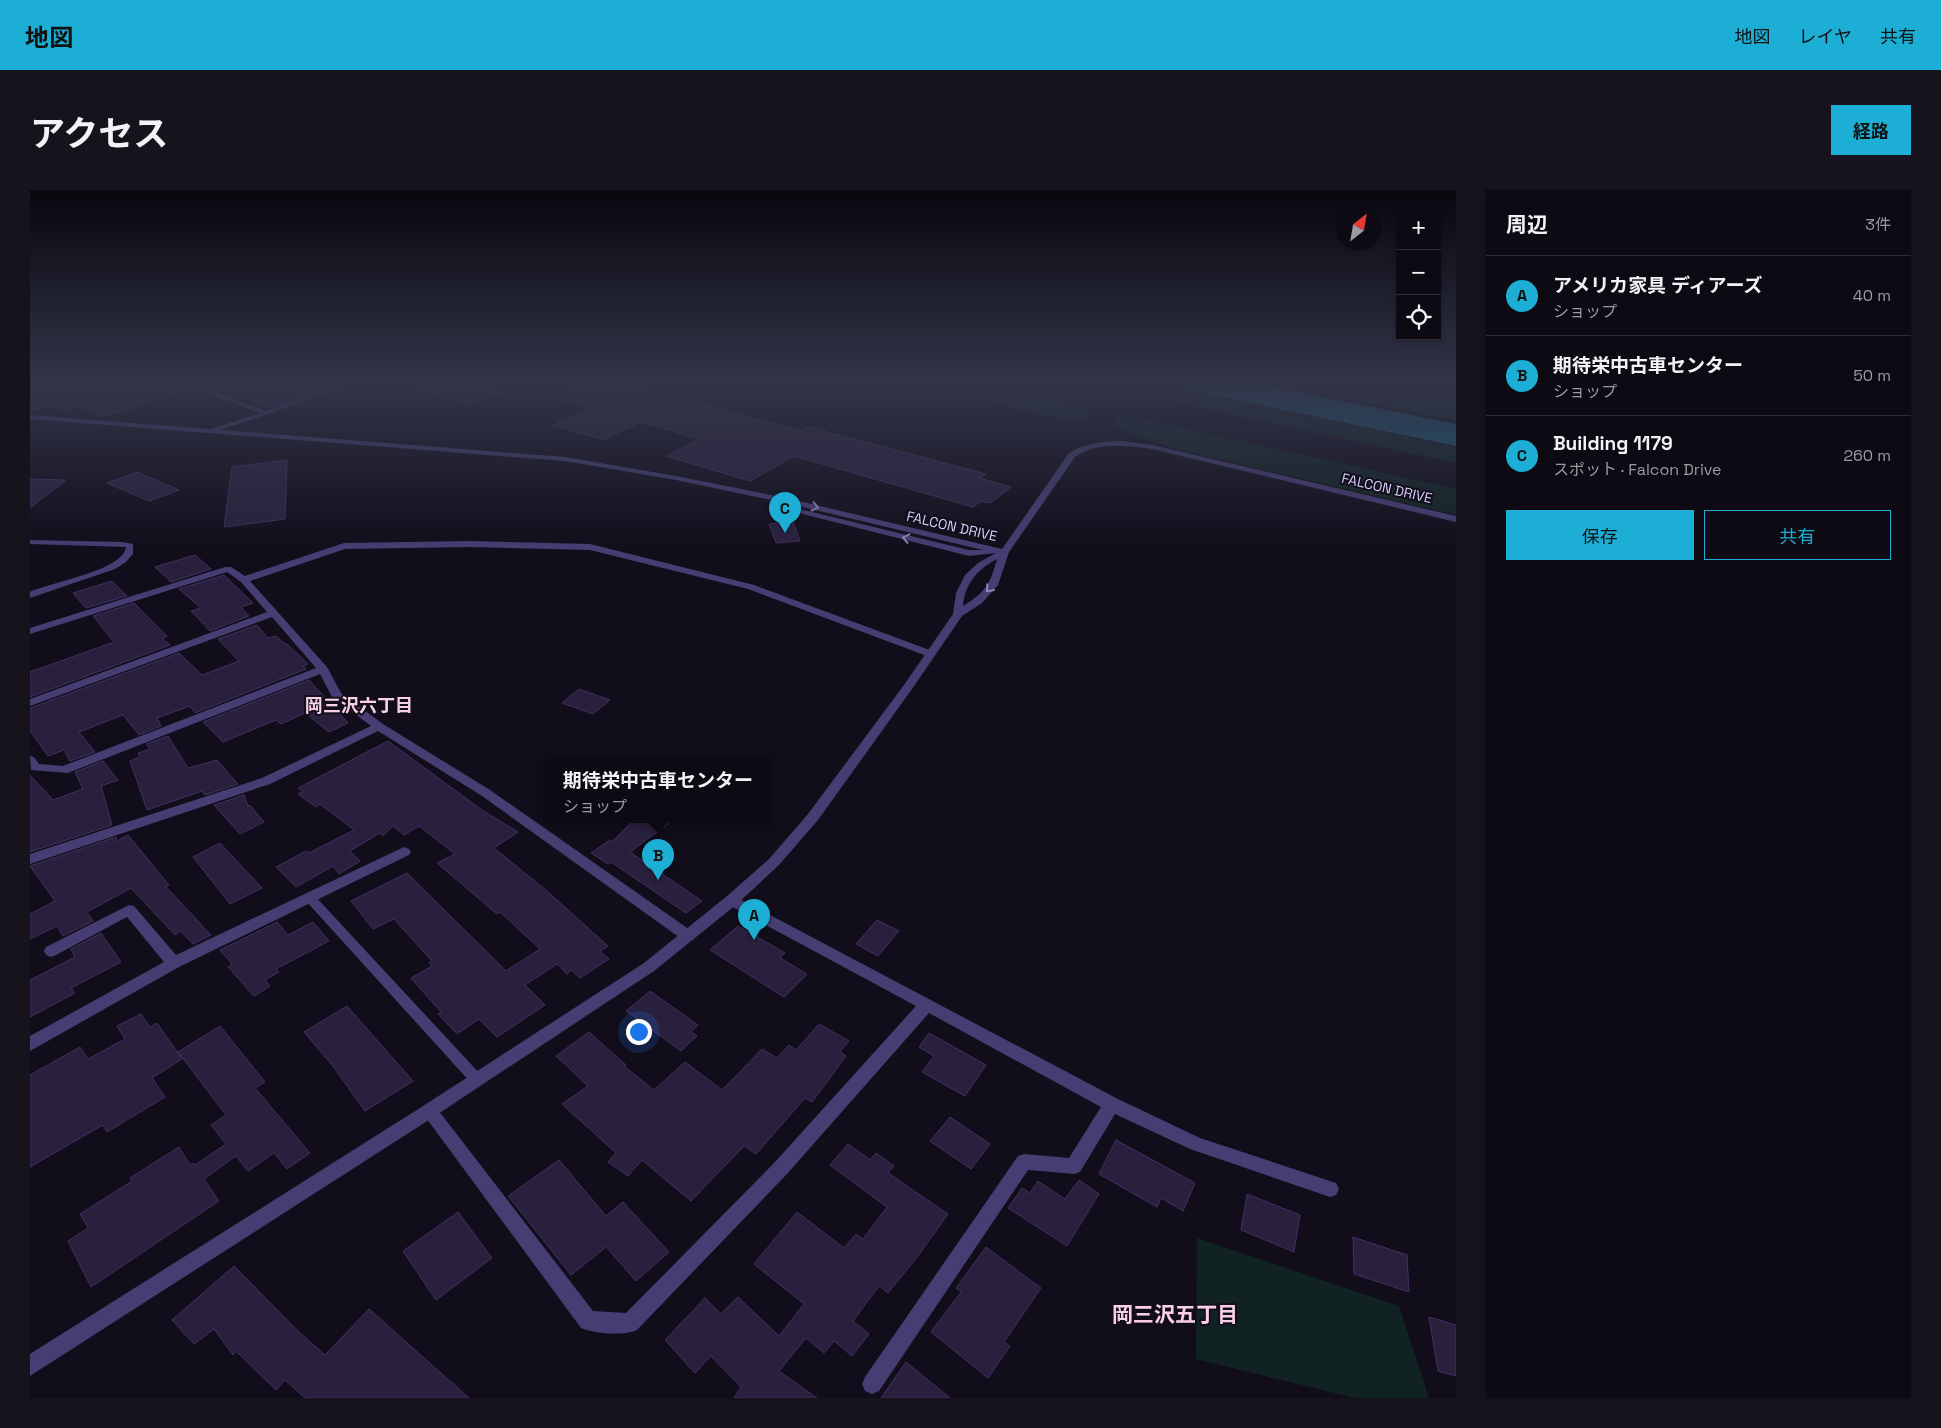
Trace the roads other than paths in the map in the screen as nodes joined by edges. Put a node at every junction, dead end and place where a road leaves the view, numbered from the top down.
1 (327, 439) edge
2 (716, 486) junction
3 (1456, 519) edge
4 (30, 542) edge
5 (954, 549) junction
6 (1004, 552) junction
7 (974, 568) junction
8 (244, 580) junction
9 (30, 586) edge
10 (48, 587) junction
11 (30, 595) edge
12 (274, 613) junction
13 (958, 614) junction
14 (30, 631) edge
15 (931, 654) junction
16 (323, 669) junction
17 (30, 703) edge
18 (379, 726) junction
19 (30, 760) edge
20 (404, 852) dead end
21 (30, 859) edge
22 (310, 898) junction
23 (732, 900) junction
24 (688, 936) junction
25 (51, 951) dead end
26 (174, 963) junction
27 (928, 1005) junction
28 (30, 1044) edge
29 (477, 1080) junction
30 (1112, 1104) junction
31 (429, 1111) junction
32 (1330, 1189) dead end
33 (30, 1366) edge
34 (872, 1384) dead end

1 - 2 street, FALCON DRIVE
5 -> 2 street, FALCON DRIVE
2 -> 6 street, FALCON DRIVE
3 - 6 street, FALCON DRIVE
4 - 10 lane
5 - 6 street, FALCON DRIVE
5 - 7 street
6 - 7 street
6 -> 13 street
7 - 13 street
8 - 12 street
8 - 14 street
8 - 15 street
9 - 10 lane
10 - 11 lane
12 - 16 street
12 - 17 street
13 - 15 street
15 - 23 street
16 - 18 street
16 - 19 street
18 - 21 street
18 - 24 street
20 - 22 street
22 - 26 street
22 - 29 lane
23 - 24 street
23 - 27 street
24 - 29 street
25 - 26 street
26 - 28 street
27 - 30 street
27 - 31 street
29 - 31 street
30 - 32 street
30 - 34 street
31 - 33 street

